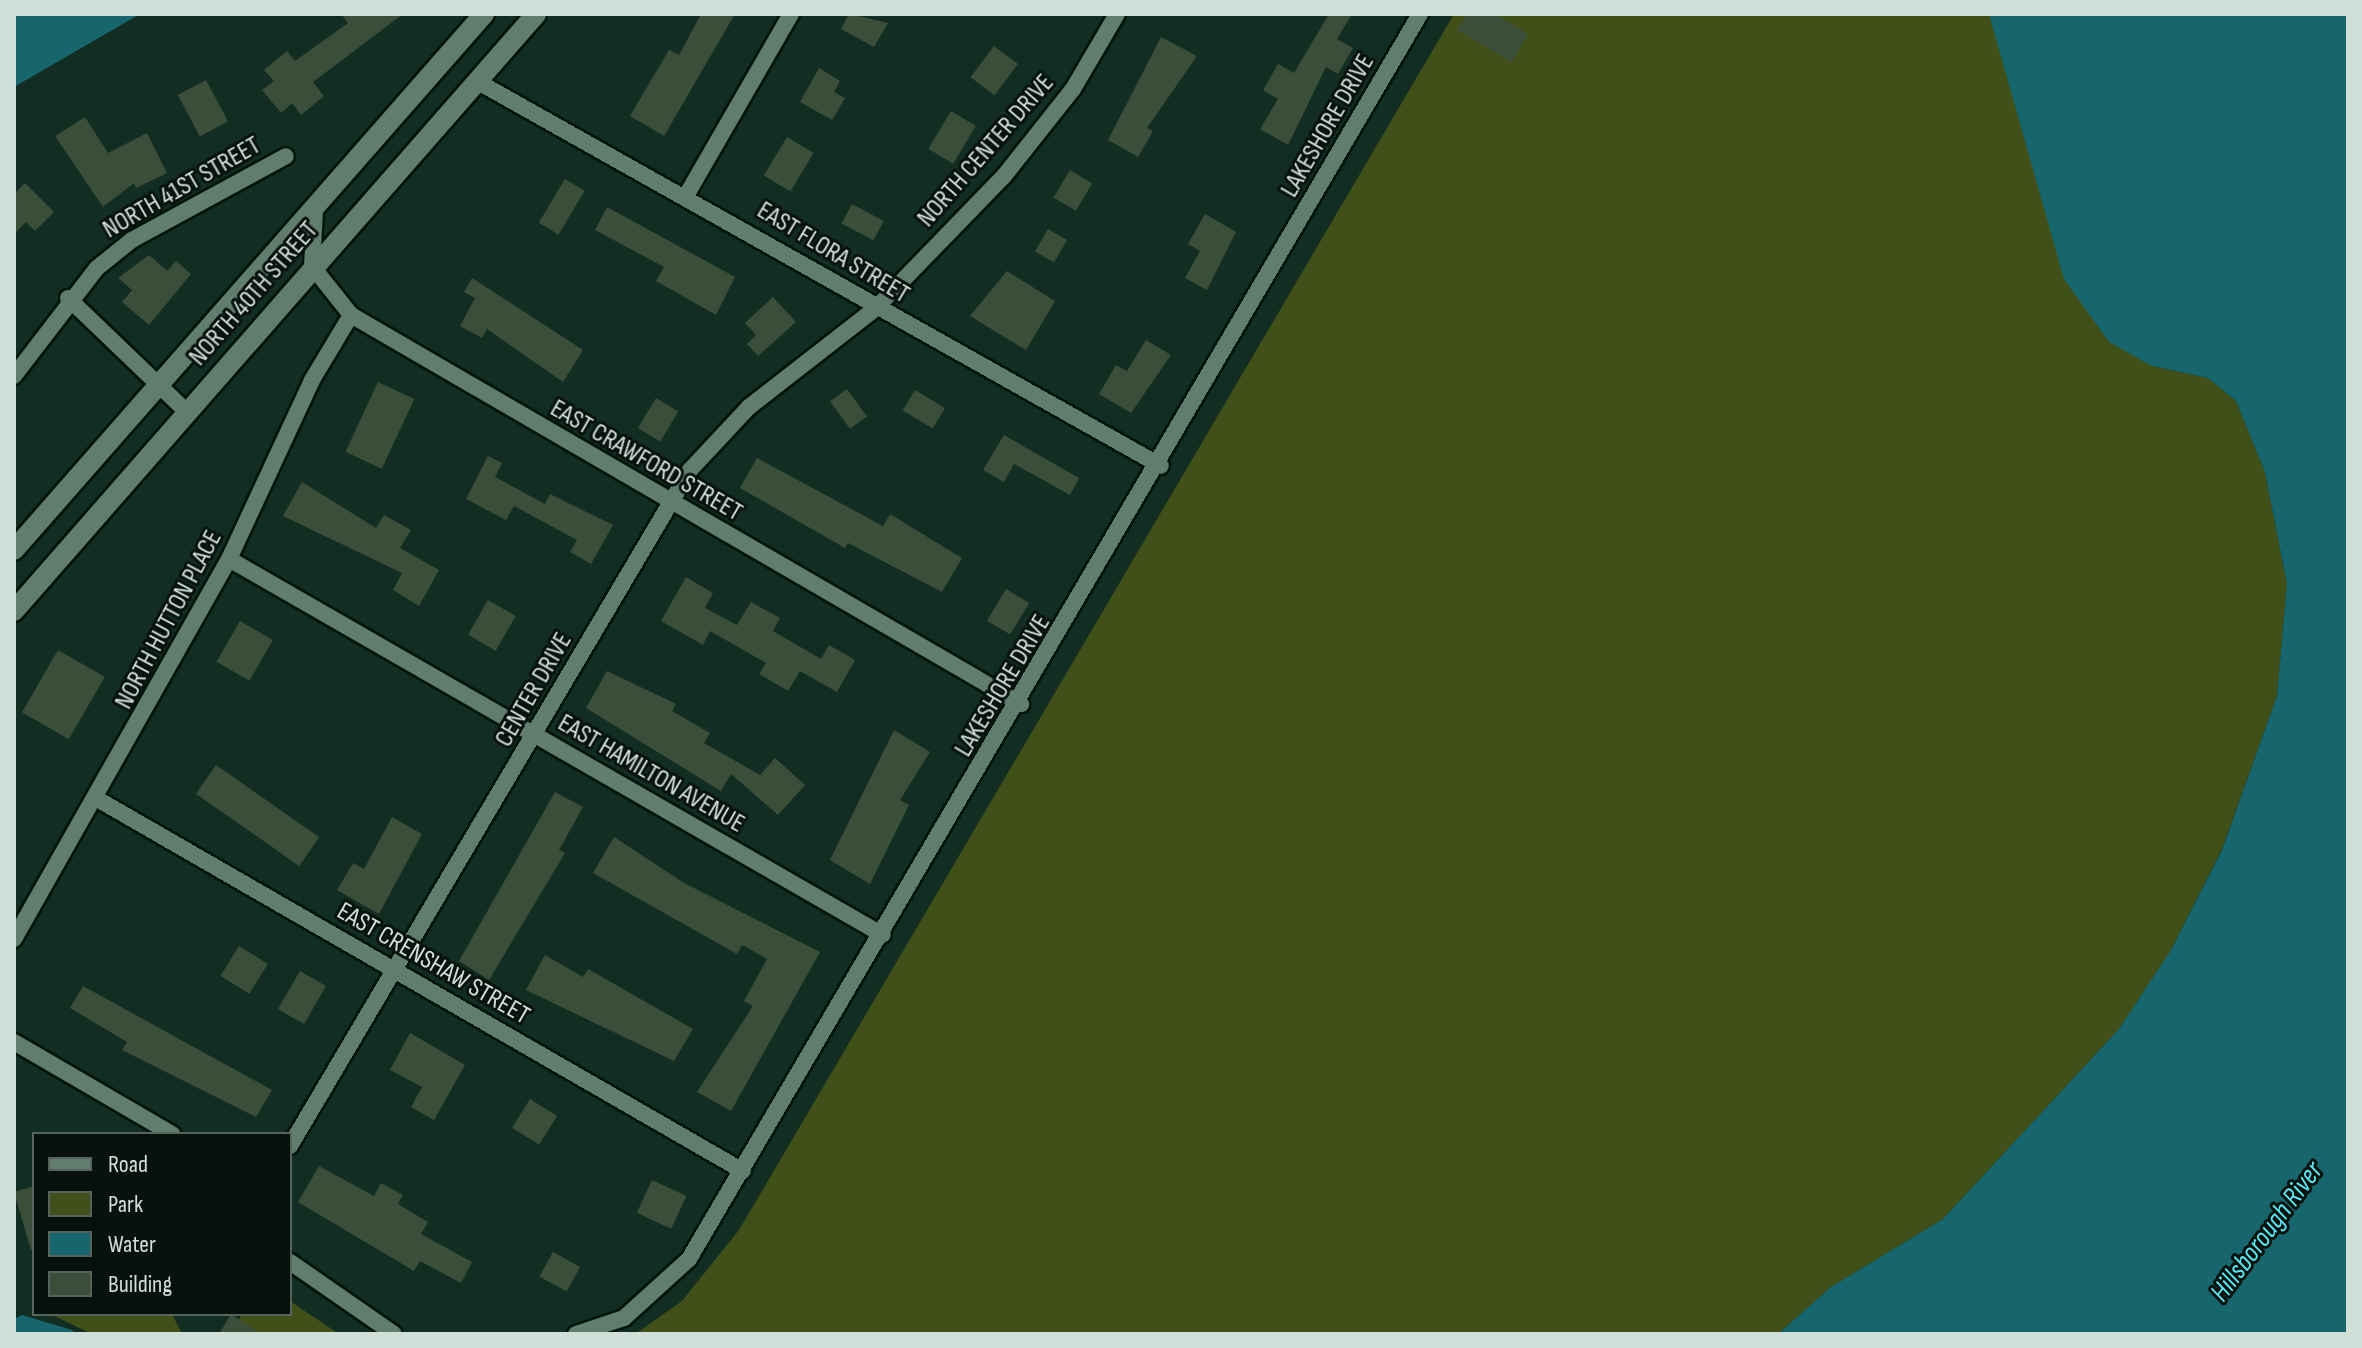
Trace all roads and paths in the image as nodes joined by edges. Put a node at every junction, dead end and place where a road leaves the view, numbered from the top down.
1 (484, 14) edge
2 (536, 14) edge
3 (791, 14) edge
4 (1117, 14) edge
5 (1420, 14) edge
6 (480, 83) junction
7 (286, 156) dead end
8 (687, 194) junction
9 (315, 211) junction
10 (312, 266) junction
11 (68, 298) junction
12 (876, 308) junction
13 (351, 315) junction
14 (14, 376) edge
15 (157, 381) junction
16 (186, 411) junction
17 (1161, 466) junction
18 (671, 503) junction
19 (14, 550) edge
20 (229, 559) junction
21 (14, 611) edge
22 (1021, 704) junction
23 (535, 735) junction
24 (99, 800) junction
25 (883, 935) junction
26 (14, 939) edge
27 (397, 971) junction
28 (14, 1042) edge
29 (169, 1132) edge
30 (292, 1143) edge
31 (743, 1171) junction
32 (292, 1263) edge
33 (394, 1334) edge
34 (576, 1334) edge

1 - 9 main road, NORTH 40TH STREET
2 - 6 main road, NORTH 40TH STREET
3 - 8 street
4 - 12 street, NORTH CENTER DRIVE
5 - 17 street, LAKESHORE DRIVE
6 - 8 street, EAST FLORA STREET
6 - 10 main road, NORTH 40TH STREET
7 - 11 street, NORTH 41ST STREET
8 - 12 street, EAST FLORA STREET
9 - 10 street
9 - 15 main road, NORTH 40TH STREET
10 - 13 street, EAST CRAWFORD STREET
10 - 16 main road, NORTH 40TH STREET
11 - 14 street, NORTH 41ST STREET
11 - 15 street
12 - 17 street, EAST FLORA STREET
12 - 18 street, CENTER DRIVE
13 - 18 street, EAST CRAWFORD STREET
13 - 20 street, NORTH HUTTON PLACE
15 - 16 street
15 - 19 main road, NORTH 40TH STREET
16 - 21 main road, NORTH 40TH STREET
17 - 22 street, LAKESHORE DRIVE
18 - 22 street, EAST CRAWFORD STREET
18 - 23 street, CENTER DRIVE
20 - 23 street, EAST HAMILTON AVENUE
20 - 24 street, NORTH HUTTON PLACE
22 - 25 street, LAKESHORE DRIVE
23 - 25 street, EAST HAMILTON AVENUE
23 - 27 street, CENTER DRIVE
24 - 26 street, NORTH HUTTON PLACE
24 - 27 street, EAST CRENSHAW STREET
25 - 31 street, LAKESHORE DRIVE
27 - 30 street, CENTER DRIVE
27 - 31 street, EAST CRENSHAW STREET
28 - 29 street
31 - 34 street, LAKESHORE DRIVE
32 - 33 street

